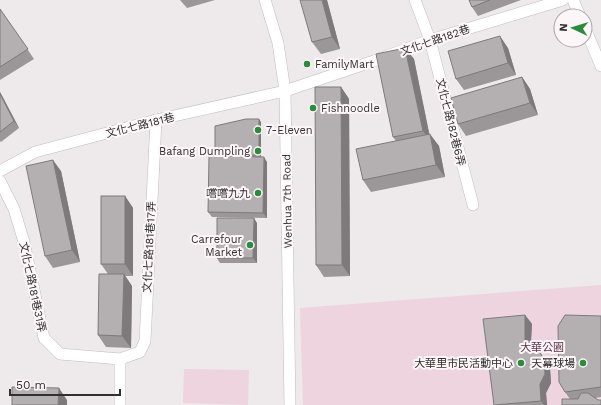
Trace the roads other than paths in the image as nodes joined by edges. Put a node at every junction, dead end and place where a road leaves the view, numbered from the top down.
1 (265, 0) edge
2 (415, 0) edge
3 (563, 0) edge
4 (430, 40) junction
5 (593, 47) edge
6 (601, 66) edge
7 (285, 91) junction
8 (156, 120) junction
9 (0, 171) edge
10 (0, 181) edge
11 (473, 205) dead end
12 (120, 359) junction
13 (120, 405) edge
14 (290, 405) edge

1 - 7 street, Wenhua 7th Road
2 - 4 street, 文化七路182巷6弄
3 - 4 street, 文化七路182巷
4 - 7 street, 文化七路182巷
4 - 11 street, 文化七路182巷6弄
5 - 6 street
7 - 8 street, 文化七路181巷
7 - 14 street, Wenhua 7th Road
8 - 9 street, 文化七路181巷
8 - 12 street, 文化七路181巷17弄
10 - 12 street, 文化七路181巷31弄
12 - 13 street

